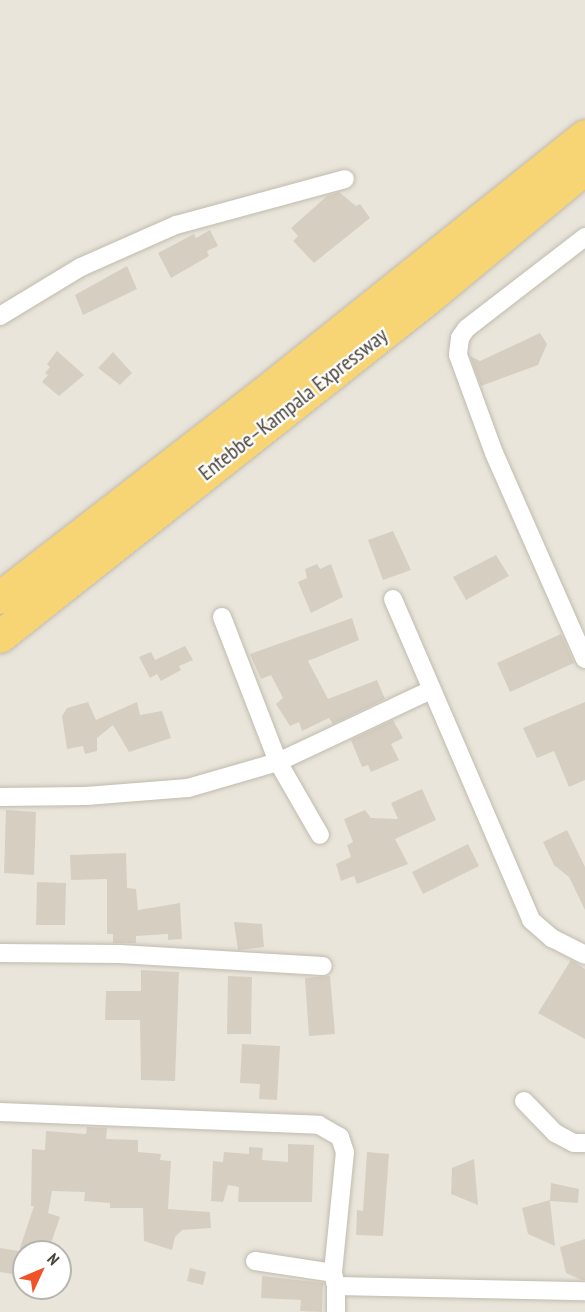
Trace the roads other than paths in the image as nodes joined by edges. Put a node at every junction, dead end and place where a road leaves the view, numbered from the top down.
1 (585, 136) edge
2 (585, 169) edge
3 (345, 179) dead end
4 (585, 237) edge
5 (0, 316) edge
6 (0, 598) edge
7 (393, 598) dead end
8 (222, 617) dead end
9 (0, 637) edge
10 (585, 659) edge
11 (431, 690) junction
12 (278, 762) junction
13 (0, 796) edge
14 (320, 835) dead end
15 (0, 953) edge
16 (585, 955) edge
17 (323, 966) dead end
18 (524, 1101) dead end
19 (0, 1112) edge
20 (585, 1143) edge
21 (255, 1262) dead end
22 (334, 1280) junction
23 (585, 1292) edge
24 (336, 1312) edge

1 - 6 highway, Entebbe–Kampala Expressway
2 - 9 highway, Entebbe–Kampala Expressway
3 - 5 street
4 - 10 street
7 - 11 street
8 - 12 street
11 - 12 street
11 - 16 street
12 - 13 street
12 - 14 street
15 - 17 street
18 - 20 street
19 - 22 street
21 - 22 street
22 - 23 street
22 - 24 street

